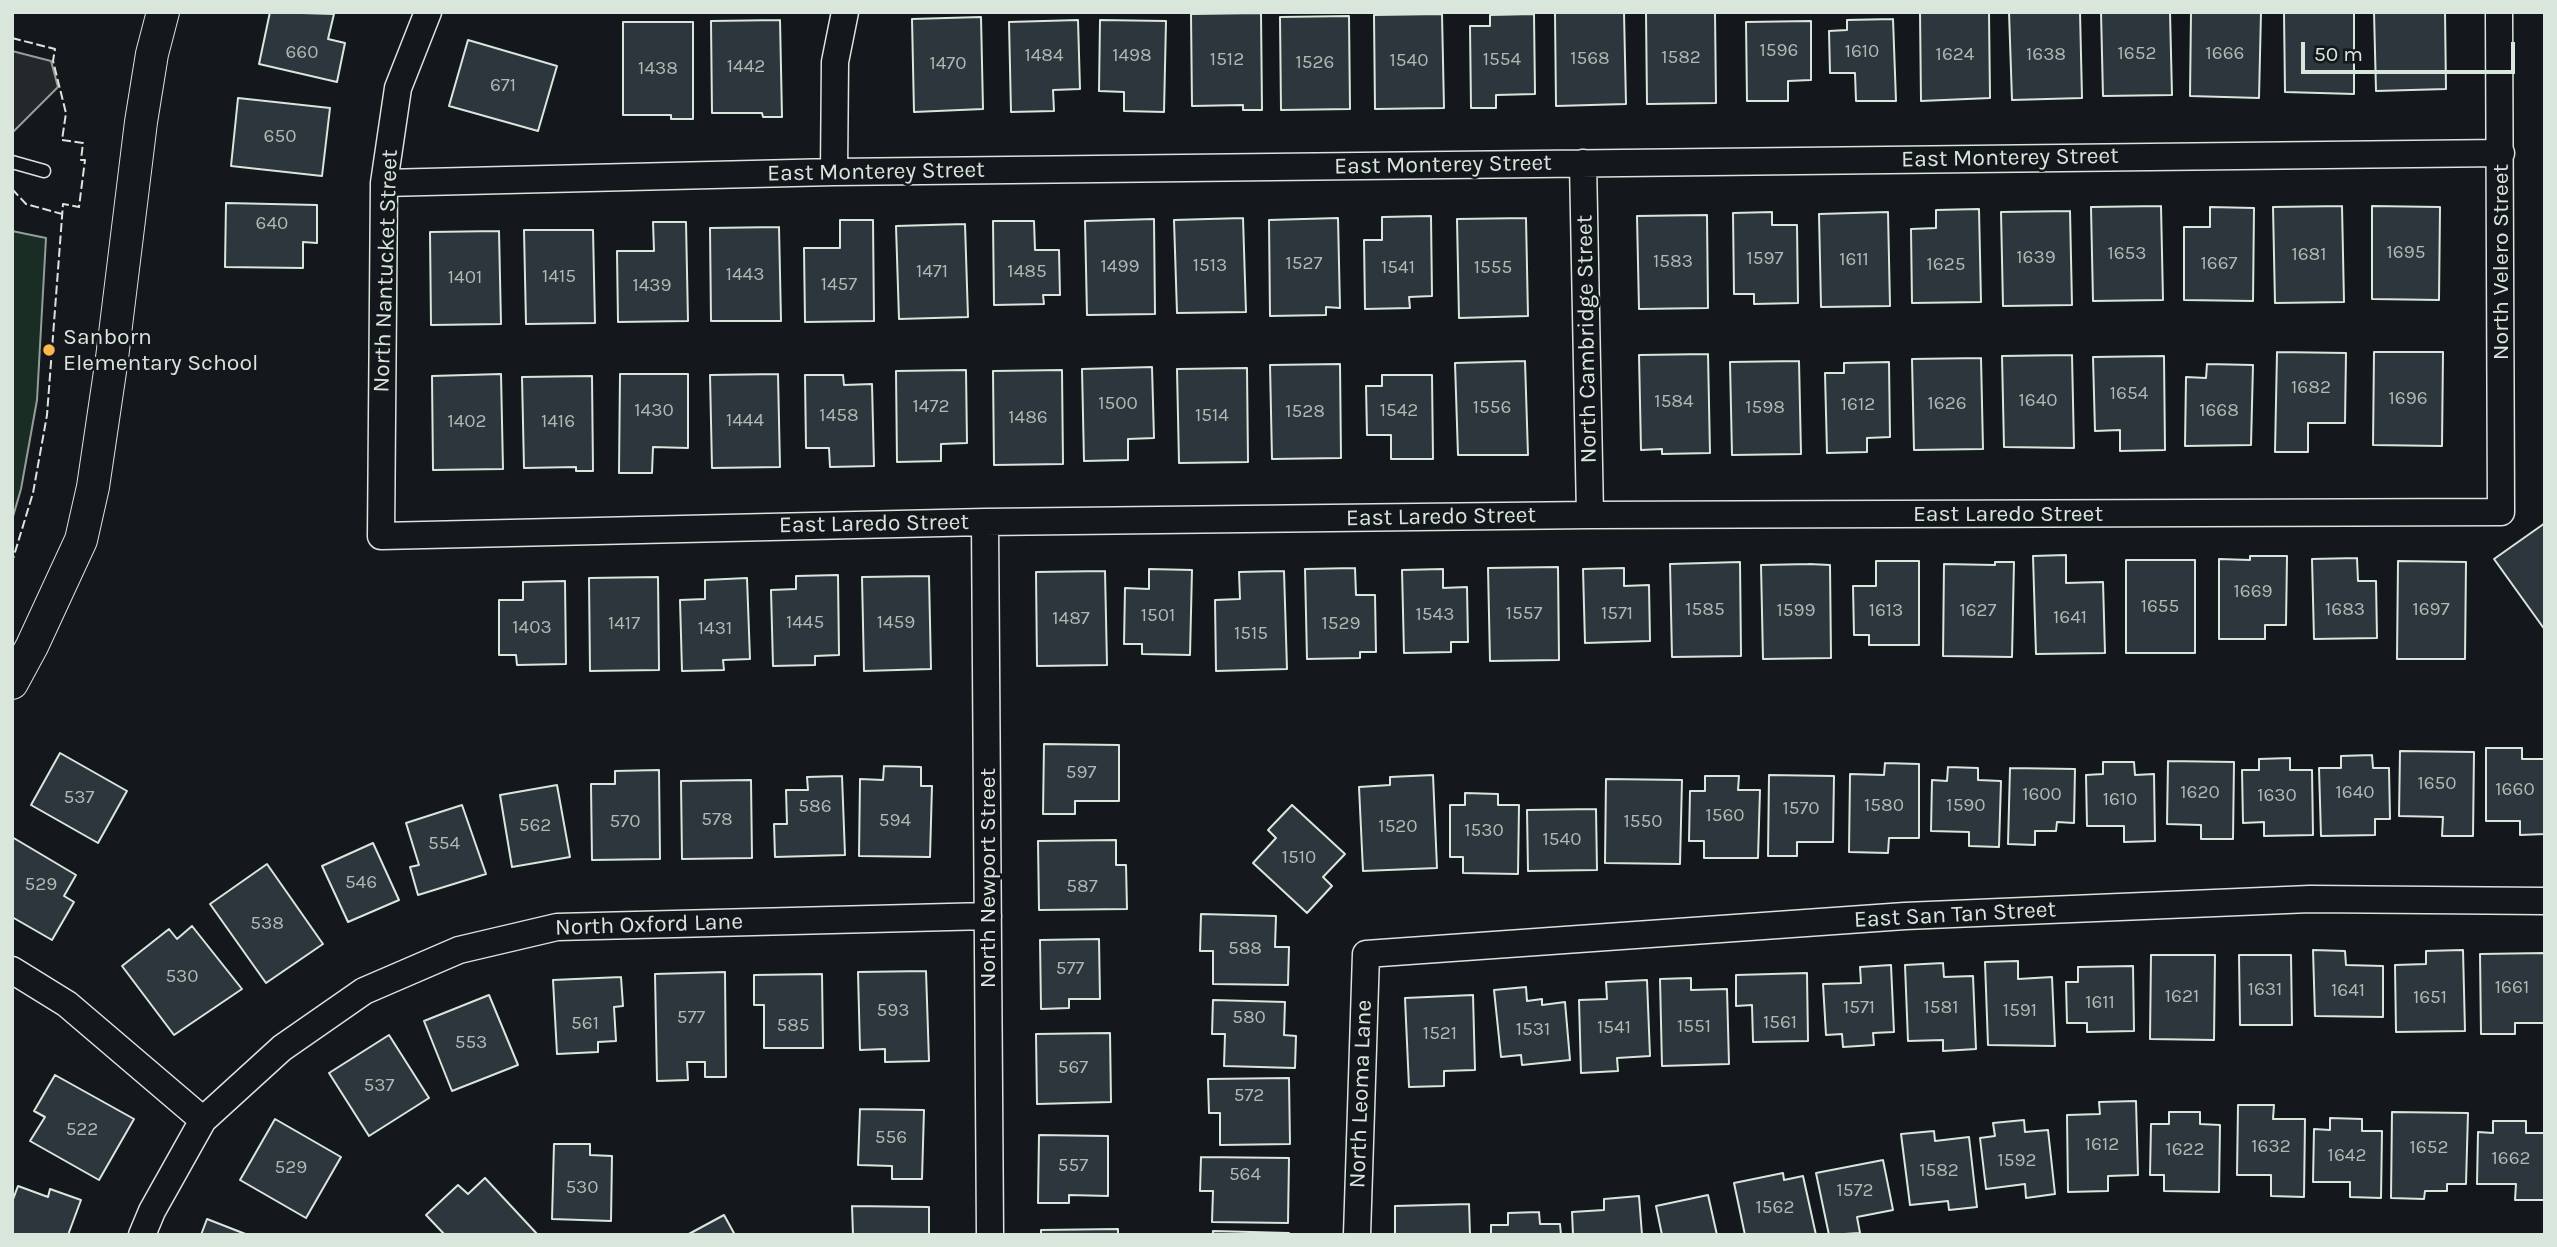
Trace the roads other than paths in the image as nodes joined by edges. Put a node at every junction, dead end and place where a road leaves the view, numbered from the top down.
1 (163, 12) edge
2 (428, 12) edge
3 (845, 12) edge
4 (2499, 12) edge
5 (2501, 153) junction
6 (12, 162) edge
7 (1583, 163) junction
8 (44, 171) dead end
9 (834, 172) junction
10 (384, 183) junction
11 (2501, 512) joint
12 (1590, 515) junction
13 (985, 522) junction
14 (381, 536) joint
15 (12, 683) edge
16 (2545, 901) edge
17 (988, 916) junction
18 (1366, 954) joint
19 (12, 970) edge
20 (203, 1120) junction
21 (142, 1235) edge
22 (990, 1235) edge
23 (1357, 1235) edge

1 - 15 street
2 - 10 street, North Nantucket Street
3 - 9 street
4 - 5 street, North Velero Street
5 - 7 street, East Monterey Street
5 - 11 street, North Velero Street
6 - 8 lane
7 - 9 street, East Monterey Street
7 - 12 street, North Cambridge Street
9 - 10 street, East Monterey Street
10 - 14 street, North Nantucket Street
11 - 12 street, East Laredo Street
12 - 13 street, East Laredo Street
13 - 14 street, East Laredo Street
13 - 17 street, North Newport Street
16 - 18 street, East San Tan Street
17 - 20 street, North Oxford Lane
17 - 22 street, North Newport Street
18 - 23 street, North Leoma Lane
19 - 20 street
20 - 21 street, North Oxford Lane

